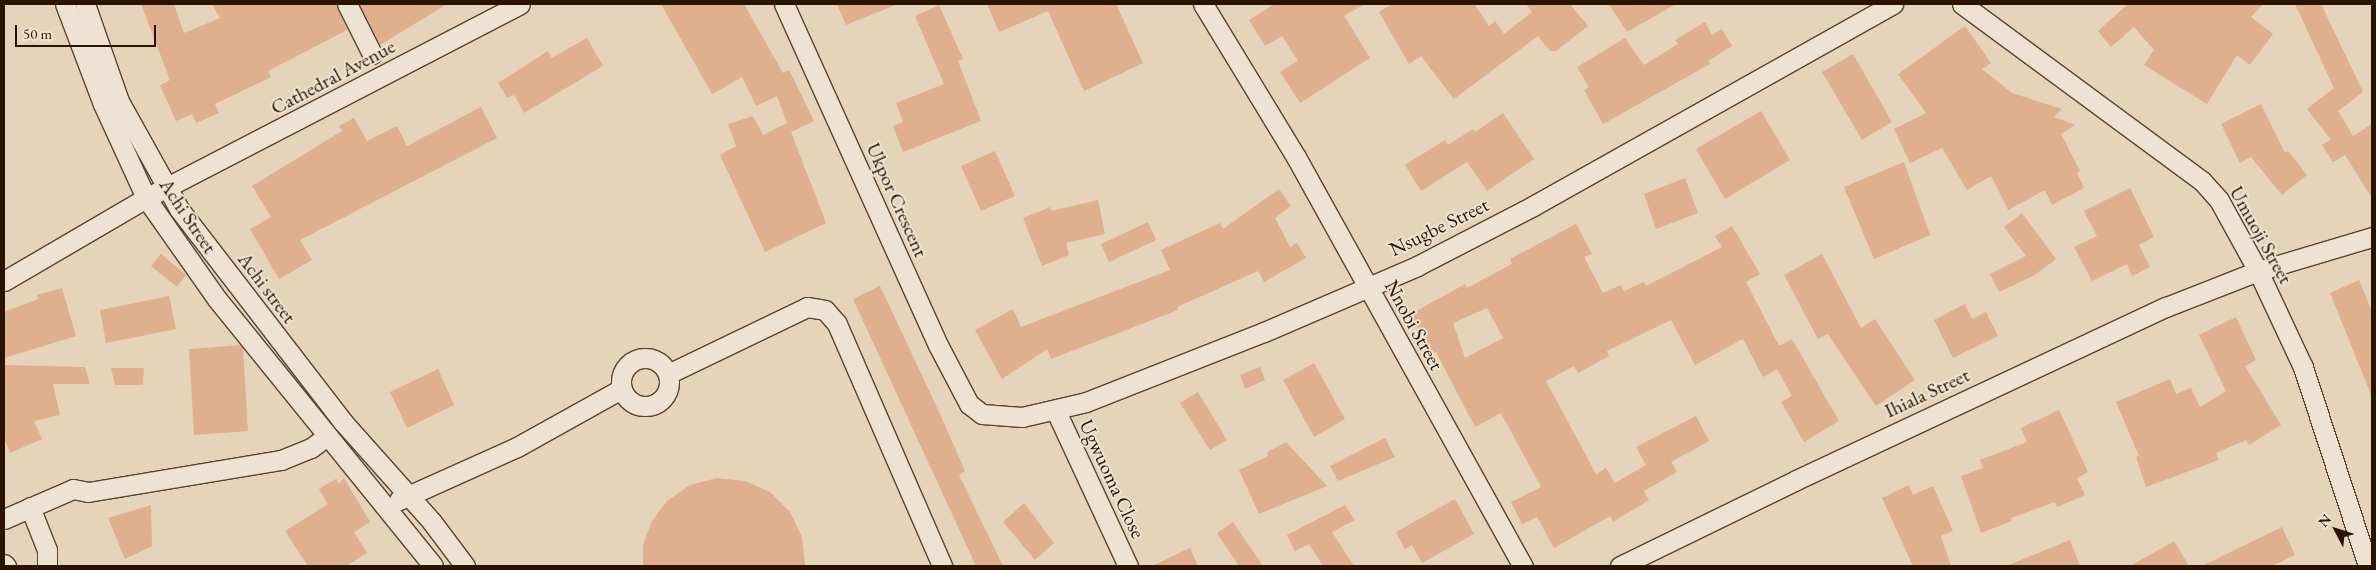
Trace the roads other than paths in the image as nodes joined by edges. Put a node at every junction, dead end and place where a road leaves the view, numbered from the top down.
1 (65, 4) edge
2 (85, 4) edge
3 (347, 4) edge
4 (520, 4) edge
5 (784, 4) edge
6 (1204, 4) edge
7 (1893, 4) edge
8 (1962, 4) edge
9 (372, 54) dead end
10 (166, 188) junction
11 (146, 198) junction
12 (2372, 237) edge
13 (2258, 271) junction
14 (4, 281) edge
15 (1366, 286) junction
16 (668, 374) junction
17 (621, 389) junction
18 (1056, 411) junction
19 (976, 412) joint
20 (327, 436) junction
21 (408, 496) junction
22 (30, 508) junction
23 (384, 508) junction
24 (4, 518) edge
25 (47, 566) edge
26 (433, 566) edge
27 (465, 566) edge
28 (942, 566) edge
29 (1128, 566) edge
30 (1523, 566) edge
31 (1620, 566) edge
32 (2368, 566) edge

1 - 11 street, Achi Street
2 - 10 street, Achi street
3 - 9 street
4 - 10 street, Cathedral Avenue
5 - 19 street, Ukpor Crescent
6 - 15 street, Nnobi Street
7 - 15 street, Nsugbe Street
8 - 13 street, Umuoji Street
10 - 11 street, Cathedral Avenue
10 - 21 street, Achi street
11 - 14 street, Cathedral Avenue
11 - 20 street, Achi Street
12 - 13 street, Ihiala Street
13 - 31 street, Ihiala Street
13 - 32 street, Umuoji Street
15 - 18 street, Nsugbe Street
15 - 30 street, Nnobi Street
16 - 17 street
16 - 17 street
16 - 28 street
17 - 21 street
18 - 19 street, Nsugbe Street
18 - 29 street, Ugwuoma Close
20 - 22 street
20 - 23 street, Achi Street
21 - 23 street
21 - 27 street, Achi street
22 - 24 street
22 - 25 street
23 - 26 street, Achi Street

